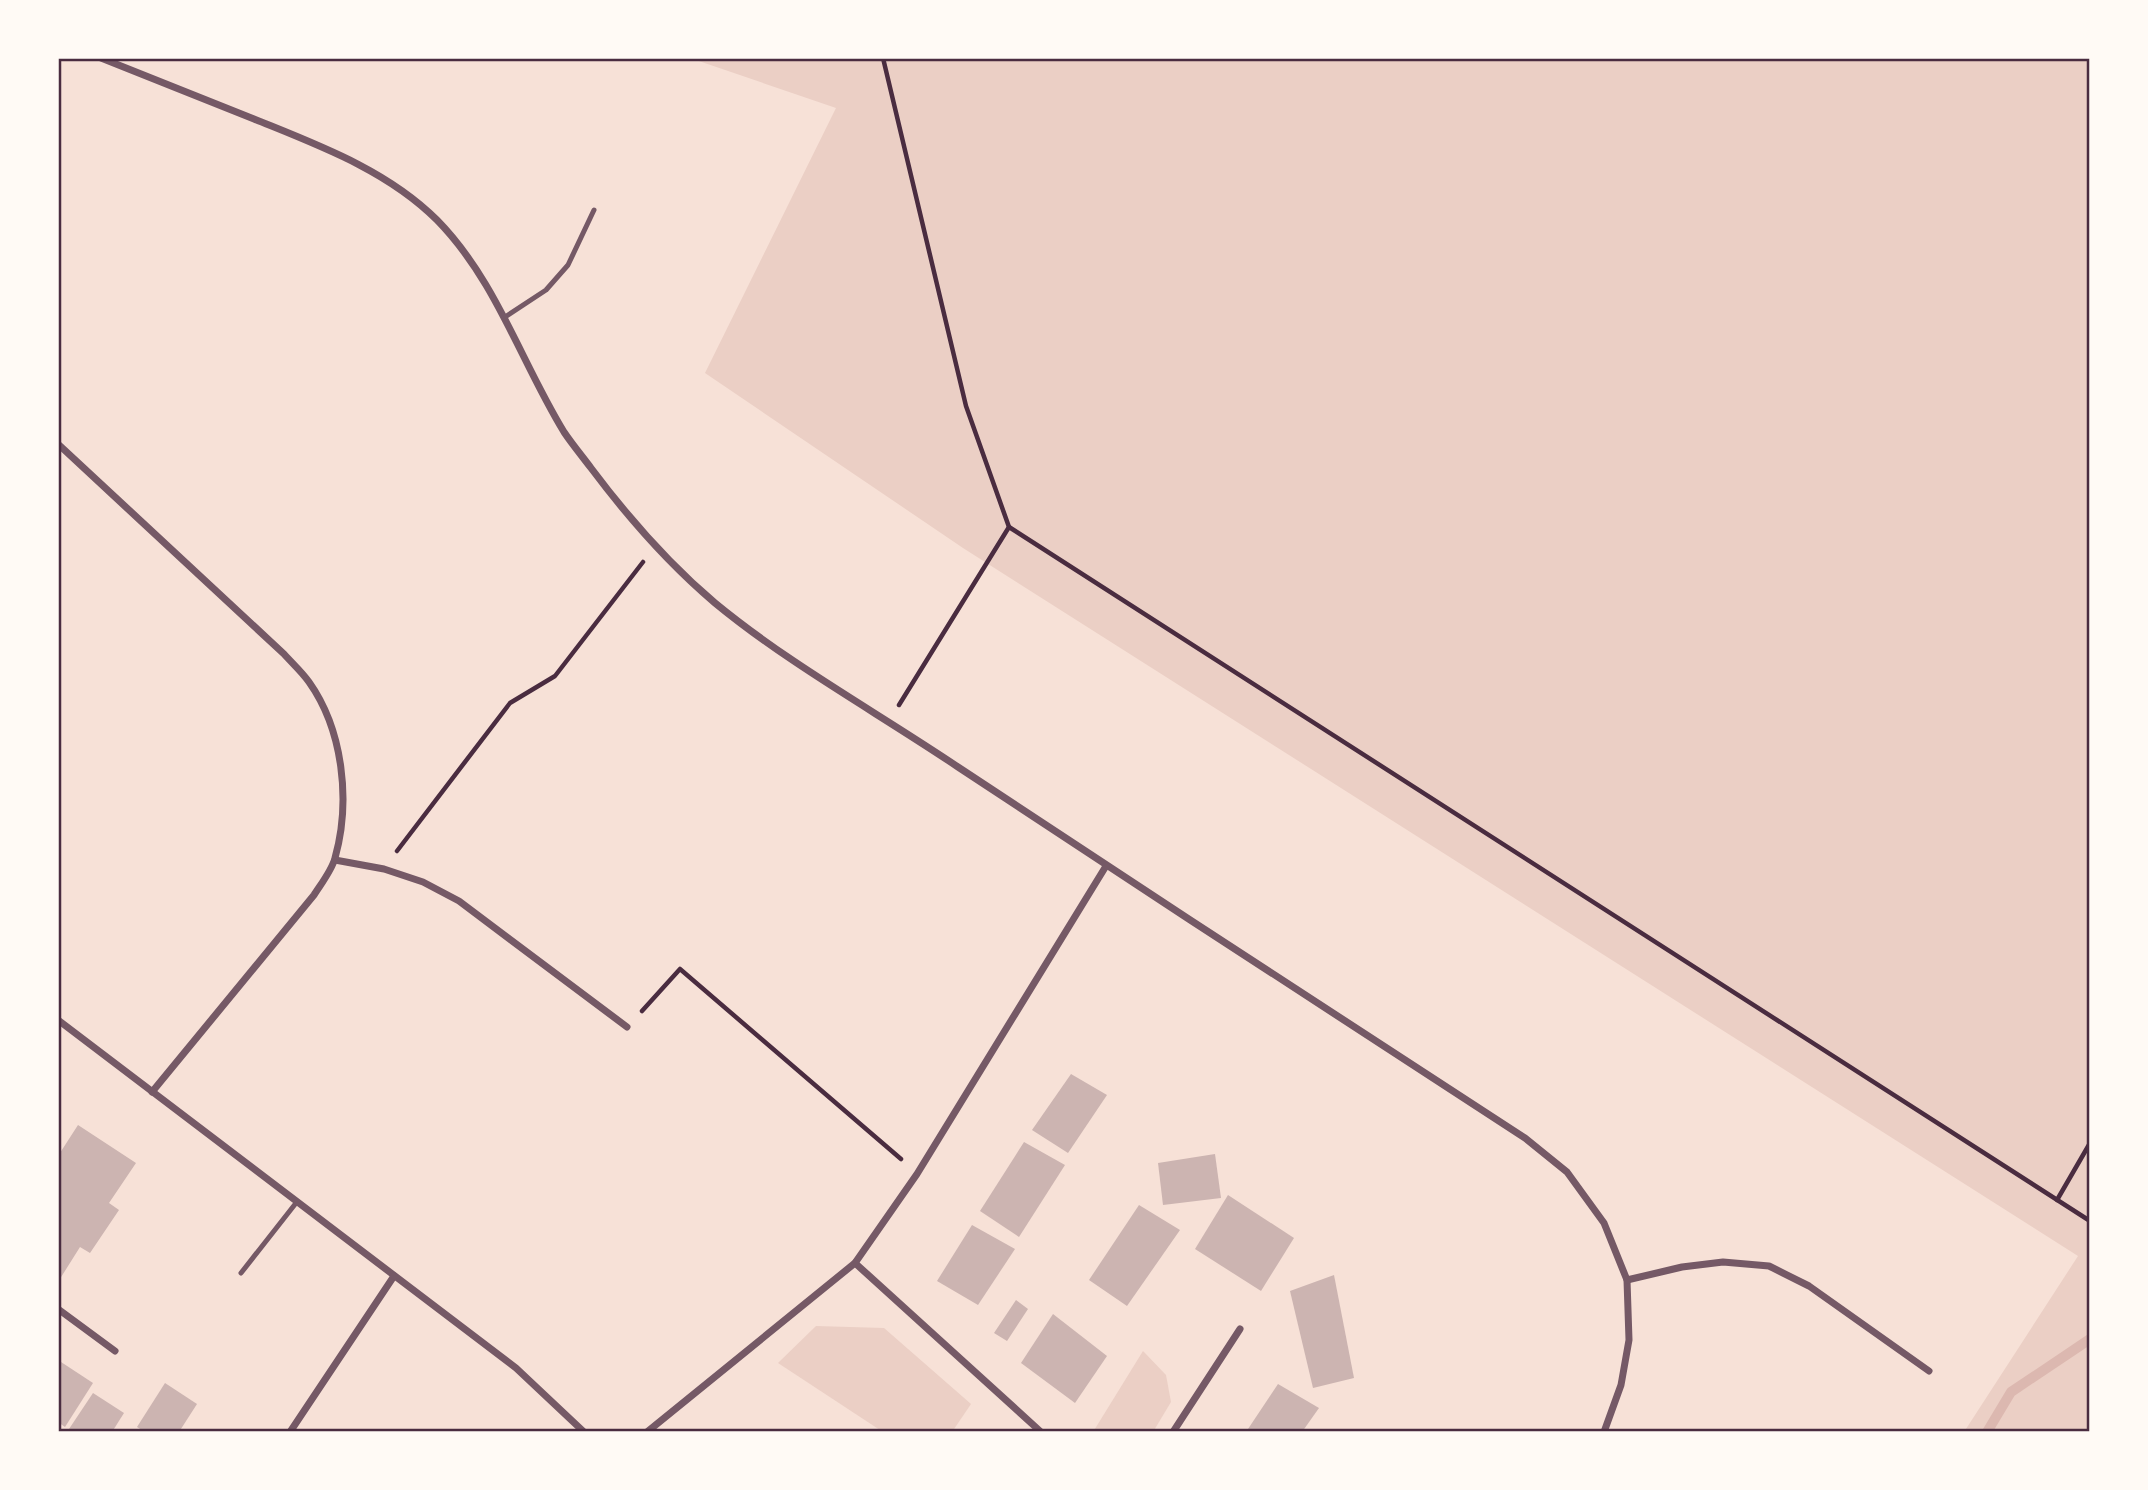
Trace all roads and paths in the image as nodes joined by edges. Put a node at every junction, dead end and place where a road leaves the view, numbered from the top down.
1 (101, 58) edge
2 (883, 58) edge
3 (594, 210) dead end
4 (505, 317) junction
5 (58, 444) edge
6 (1009, 527) junction
7 (656, 545) junction
8 (890, 721) junction
9 (335, 860) junction
10 (1106, 866) junction
11 (384, 869) junction
12 (58, 1020) edge
13 (627, 1027) joint
14 (152, 1092) junction
15 (2090, 1143) edge
16 (917, 1174) junction
17 (2057, 1200) junction
18 (296, 1203) junction
19 (2090, 1221) edge
20 (855, 1264) junction
21 (241, 1273) dead end
22 (394, 1276) junction
23 (1627, 1280) junction
24 (58, 1309) edge
25 (1240, 1329) dead end
26 (114, 1351) dead end
27 (1929, 1371) dead end
28 (290, 1432) edge
29 (584, 1432) edge
30 (647, 1432) edge
31 (1041, 1432) edge
32 (1173, 1432) edge
33 (1604, 1432) edge

1 - 4 street
2 - 6 path
3 - 4 lane
4 - 7 street
5 - 9 street
6 - 8 path
6 - 17 path
7 - 8 street
7 - 11 path
8 - 10 street
9 - 11 street
9 - 14 street
10 - 16 street
10 - 23 street
11 - 13 street
12 - 14 street
13 - 16 path
14 - 18 street
15 - 17 path
16 - 20 street
17 - 19 path
18 - 21 lane
18 - 22 street
20 - 30 street
20 - 31 street
22 - 28 street
22 - 29 street
23 - 27 street
23 - 33 street
24 - 26 street
25 - 32 street

